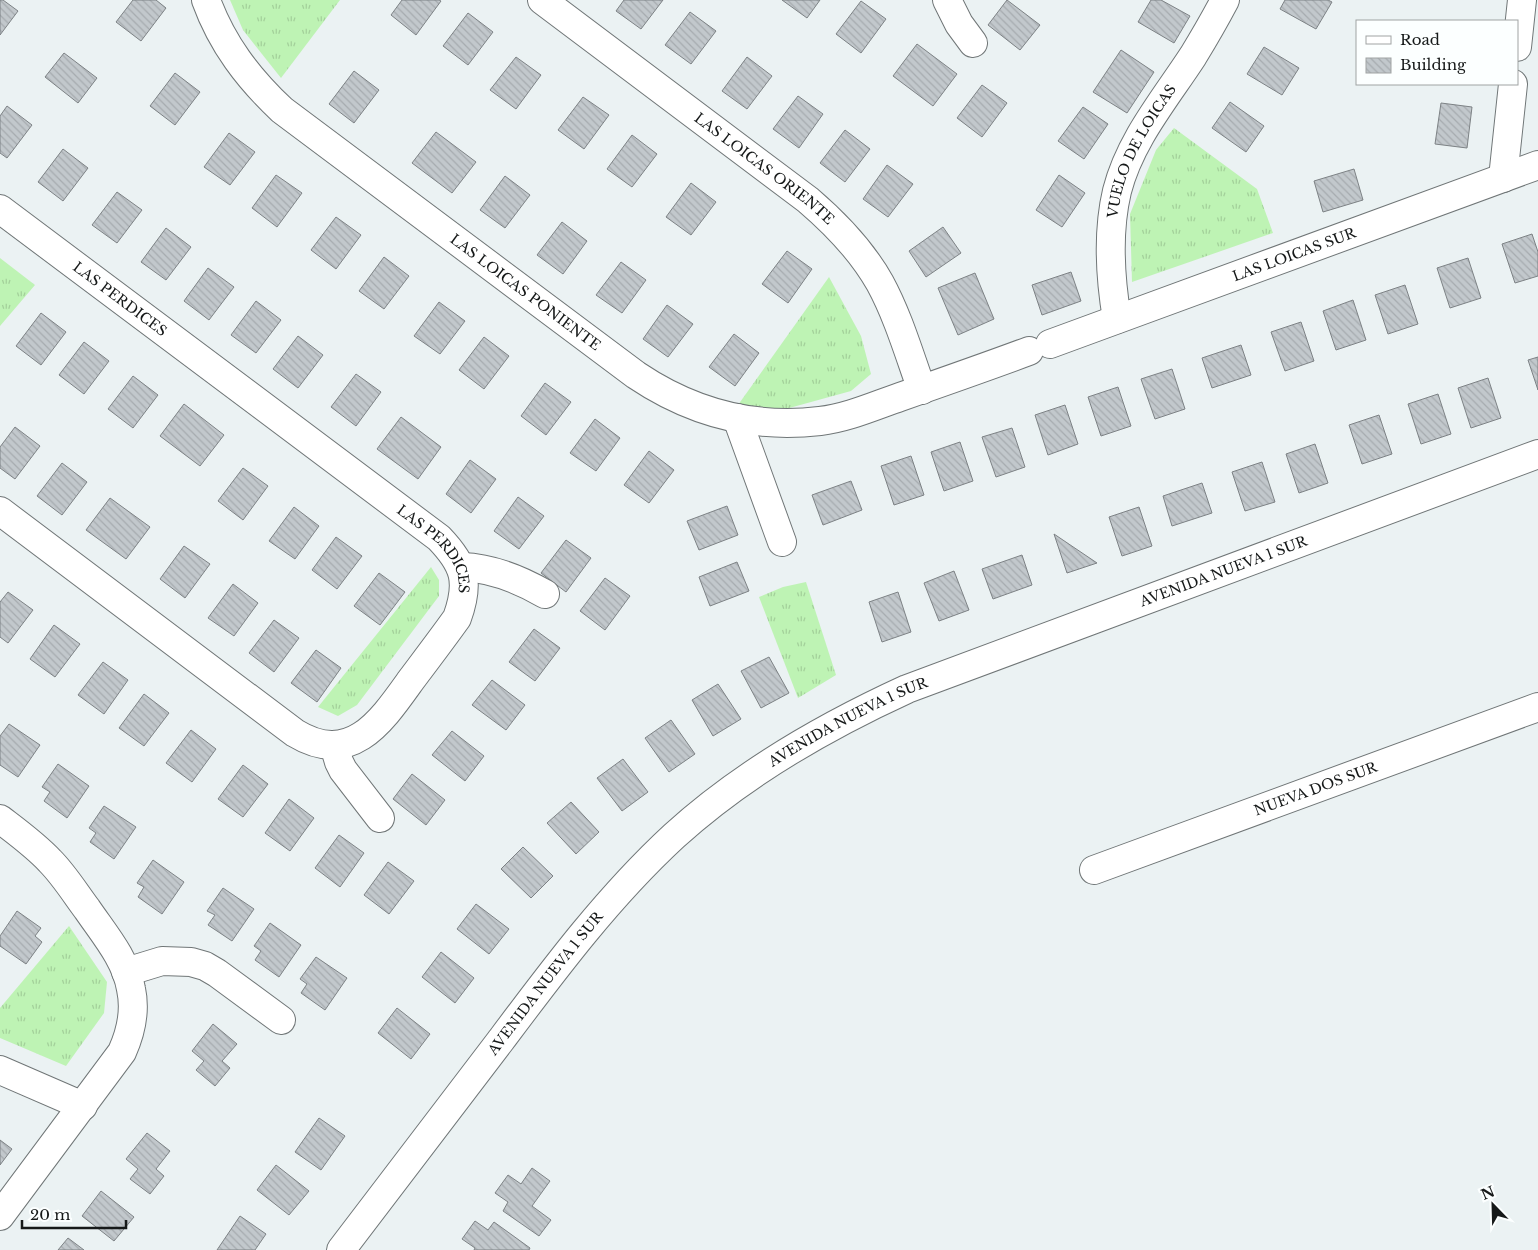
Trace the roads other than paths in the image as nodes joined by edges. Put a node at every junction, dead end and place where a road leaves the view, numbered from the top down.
1 (206, 0) edge
2 (542, 0) edge
3 (947, 0) edge
4 (1226, 0) edge
5 (1522, 0) edge
6 (1518, 38) edge
7 (973, 42) dead end
8 (1513, 85) edge
9 (1538, 165) edge
10 (1503, 178) junction
11 (0, 209) edge
12 (1117, 319) junction
13 (922, 390) junction
14 (736, 418) junction
15 (1538, 454) edge
16 (0, 511) edge
17 (782, 542) dead end
18 (462, 568) junction
19 (545, 594) dead end
20 (1538, 707) edge
21 (334, 746) junction
22 (380, 818) dead end
23 (0, 819) edge
24 (1094, 870) dead end
25 (126, 972) junction
26 (281, 1020) dead end
27 (0, 1070) edge
28 (83, 1106) junction
29 (0, 1216) edge
30 (342, 1250) edge

1 - 14 street, LAS LOICAS PONIENTE
2 - 13 street, LAS LOICAS ORIENTE
3 - 7 street
4 - 12 street, VUELO DE LOICAS
5 - 6 street
8 - 10 street
9 - 10 street, LAS LOICAS SUR
10 - 12 street, LAS LOICAS SUR
11 - 18 street, LAS PERDICES
12 - 13 street, LAS LOICAS SUR
13 - 14 street, LAS LOICAS PONIENTE
14 - 17 street
15 - 30 street, AVENIDA NUEVA 1 SUR
16 - 21 street, LAS PERDICES
18 - 19 street
18 - 21 street, LAS PERDICES
20 - 24 street, NUEVA DOS SUR
21 - 22 street
23 - 25 street
25 - 26 street
25 - 28 street
27 - 28 street
28 - 29 street

